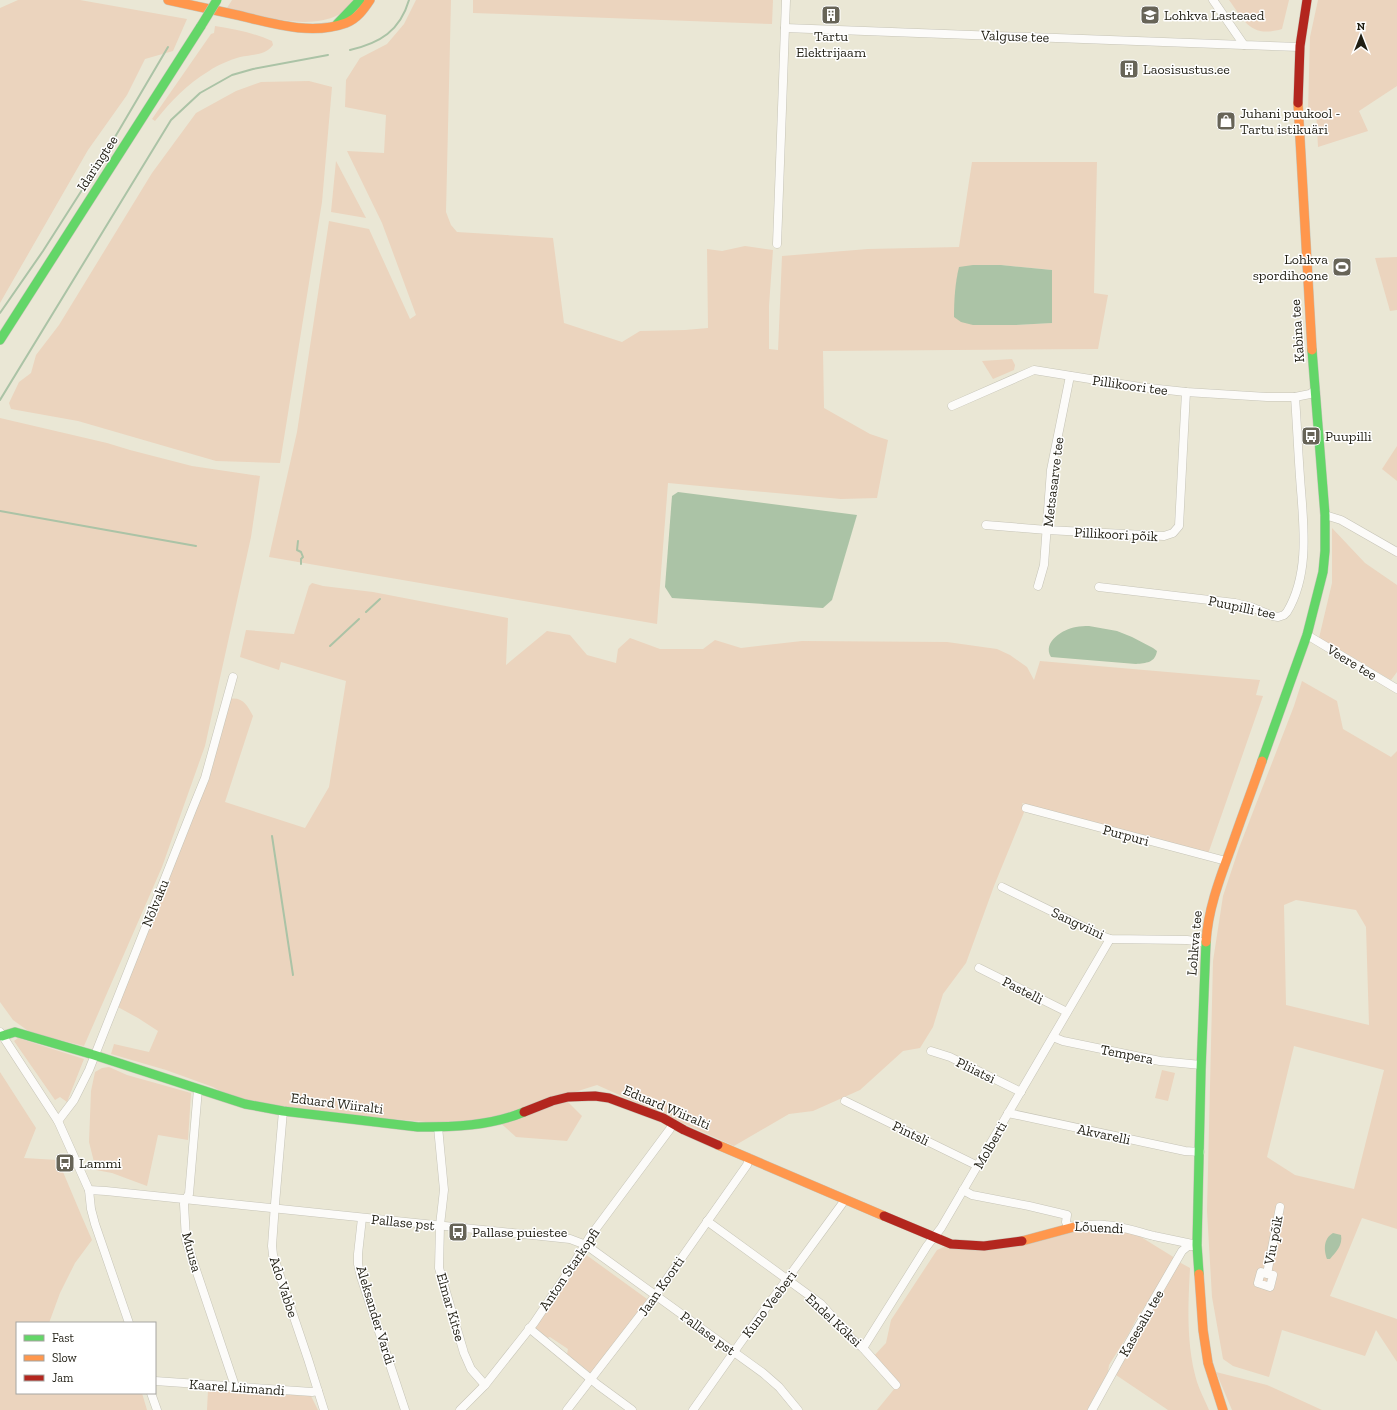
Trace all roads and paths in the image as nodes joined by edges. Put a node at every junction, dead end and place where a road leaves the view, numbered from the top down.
1 (168, 0) edge
2 (217, 0) edge
3 (360, 0) edge
4 (370, 0) edge
5 (786, 0) edge
6 (1213, 0) edge
7 (1307, 0) edge
8 (335, 26) junction
9 (785, 28) junction
10 (1244, 45) junction
11 (1299, 46) junction
12 (777, 244) dead end
13 (0, 340) edge
14 (1070, 376) junction
15 (1315, 390) junction
16 (1186, 392) junction
17 (1295, 397) junction
18 (952, 406) dead end
19 (1325, 515) junction
20 (986, 525) dead end
21 (1047, 530) junction
22 (1397, 552) edge
23 (1038, 586) dead end
24 (1099, 587) dead end
25 (1307, 635) junction
26 (233, 677) dead end
27 (1397, 689) edge
28 (1026, 808) dead end
29 (1226, 861) junction
30 (1002, 887) dead end
31 (1110, 938) junction
32 (1206, 944) junction
33 (979, 968) dead end
34 (1067, 1012) junction
35 (1, 1034) edge
36 (1053, 1037) junction
37 (931, 1051) dead end
38 (94, 1056) junction
39 (1202, 1065) junction
40 (198, 1089) junction
41 (1021, 1092) junction
42 (845, 1101) dead end
43 (283, 1111) junction
44 (1008, 1113) junction
45 (58, 1120) junction
46 (672, 1123) junction
47 (438, 1127) junction
48 (1200, 1152) junction
49 (749, 1158) junction
50 (978, 1166) junction
51 (89, 1190) junction
52 (963, 1190) junction
53 (844, 1199) junction
54 (185, 1200) junction
55 (1280, 1207) dead end
56 (275, 1209) junction
57 (362, 1218) junction
58 (707, 1221) junction
59 (440, 1225) junction
60 (1074, 1227) junction
61 (933, 1238) junction
62 (586, 1245) junction
63 (1197, 1245) junction
64 (1267, 1274) dead end
65 (787, 1280) junction
66 (655, 1294) junction
67 (129, 1322) edge
68 (529, 1328) junction
69 (863, 1348) junction
70 (734, 1352) junction
71 (592, 1379) junction
72 (156, 1381) edge
73 (485, 1385) junction
74 (896, 1385) dead end
75 (235, 1386) junction
76 (318, 1391) junction
77 (151, 1394) edge
78 (157, 1410) edge
79 (324, 1410) edge
80 (406, 1410) edge
81 (460, 1410) edge
82 (567, 1410) edge
83 (632, 1410) edge
84 (693, 1410) edge
85 (798, 1410) edge
86 (1092, 1410) edge
87 (1223, 1410) edge

1 - 8 street
2 - 13 street, Idaringtee, bridge
3 - 8 street
4 - 8 street
5 - 9 street
6 - 10 street
7 - 11 street, Kabina tee
9 - 10 street, Valguse tee
9 - 12 street
10 - 11 street, Valguse tee
11 - 15 street, Kabina tee
14 - 16 street, Pillikoori tee
14 - 18 street, Pillikoori tee
14 - 21 street, Metsasarve tee
15 - 17 street, Pillikoori tee
15 - 19 street, Kabina tee
16 - 17 street, Pillikoori tee
16 - 21 street, Pillikoori põik
17 - 24 street, Puupilli tee
19 - 22 street
19 - 25 street, Kabina tee
20 - 21 street, Pillikoori põik
21 - 23 street, Metsasarve tee
25 - 27 street, Veere tee
25 - 29 street, Lohkva tee
26 - 38 street, Nõlvaku
28 - 29 street, Purpuri
29 - 32 street, Lohkva tee
30 - 31 street, Sangviini
31 - 32 street, Sangviini
31 - 34 street, Molberti
32 - 39 street, Lohkva tee
33 - 34 street, Pastelli
34 - 36 street, Molberti
35 - 38 street, Eduard Wiiralti
35 - 45 street
36 - 39 street, Tempera
36 - 41 street, Molberti
37 - 41 street, Pliiatsi
38 - 40 street, Eduard Wiiralti
38 - 45 street, Nõlvaku
39 - 48 street, Lohkva tee
40 - 43 street, Eduard Wiiralti
40 - 54 street, Muusa
41 - 44 street, Molberti
42 - 50 street, Pintsli
43 - 47 street, Eduard Wiiralti
43 - 56 street, Ado Vabbe
44 - 48 street, Akvarelli
44 - 50 street, Molberti
45 - 51 street
46 - 47 street, Eduard Wiiralti
46 - 49 street, Eduard Wiiralti
46 - 62 street, Anton Starkopfi
47 - 59 street, Elmar Kitse
48 - 63 street, Lohkva tee
49 - 53 street, Eduard Wiiralti
49 - 58 street, Jaan Koorti
50 - 52 street, Molberti
51 - 54 street, Pallase pst
51 - 67 street
52 - 60 street, Lõuendi
52 - 61 street, Molberti
53 - 61 street, Eduard Wiiralti
53 - 65 street, Kuno Veeberi
54 - 56 street, Pallase pst
54 - 75 street, Muusa
55 - 64 street, Viu põik
56 - 57 street, Pallase pst
56 - 76 street, Ado Vabbe
57 - 59 street, Pallase pst
57 - 80 street, Aleksander Vardi
58 - 65 street, Endel Kõksi
58 - 66 street, Jaan Koorti
59 - 62 street, Pallase pst
59 - 73 street, Elmar Kitse
60 - 61 street, Eduard Wiiralti
60 - 63 street, Lõuendi
61 - 69 street, Molberti
62 - 66 street, Pallase pst
62 - 68 street, Anton Starkopfi
63 - 86 street, Kasesalu tee
63 - 87 street, Lohkva tee
65 - 69 street, Endel Kõksi
65 - 70 street, Kuno Veeberi
66 - 70 street, Pallase pst
66 - 71 street, Jaan Koorti
68 - 71 street
68 - 73 street, Anton Starkopfi
69 - 74 street, Endel Kõksi
70 - 84 street, Kuno Veeberi
70 - 85 street, Pallase pst
71 - 82 street, Jaan Koorti
71 - 83 street
72 - 75 street, Kaarel Liimandi
73 - 81 street, Anton Starkopfi
75 - 76 street, Kaarel Liimandi
76 - 79 street, Ado Vabbe
77 - 78 street

